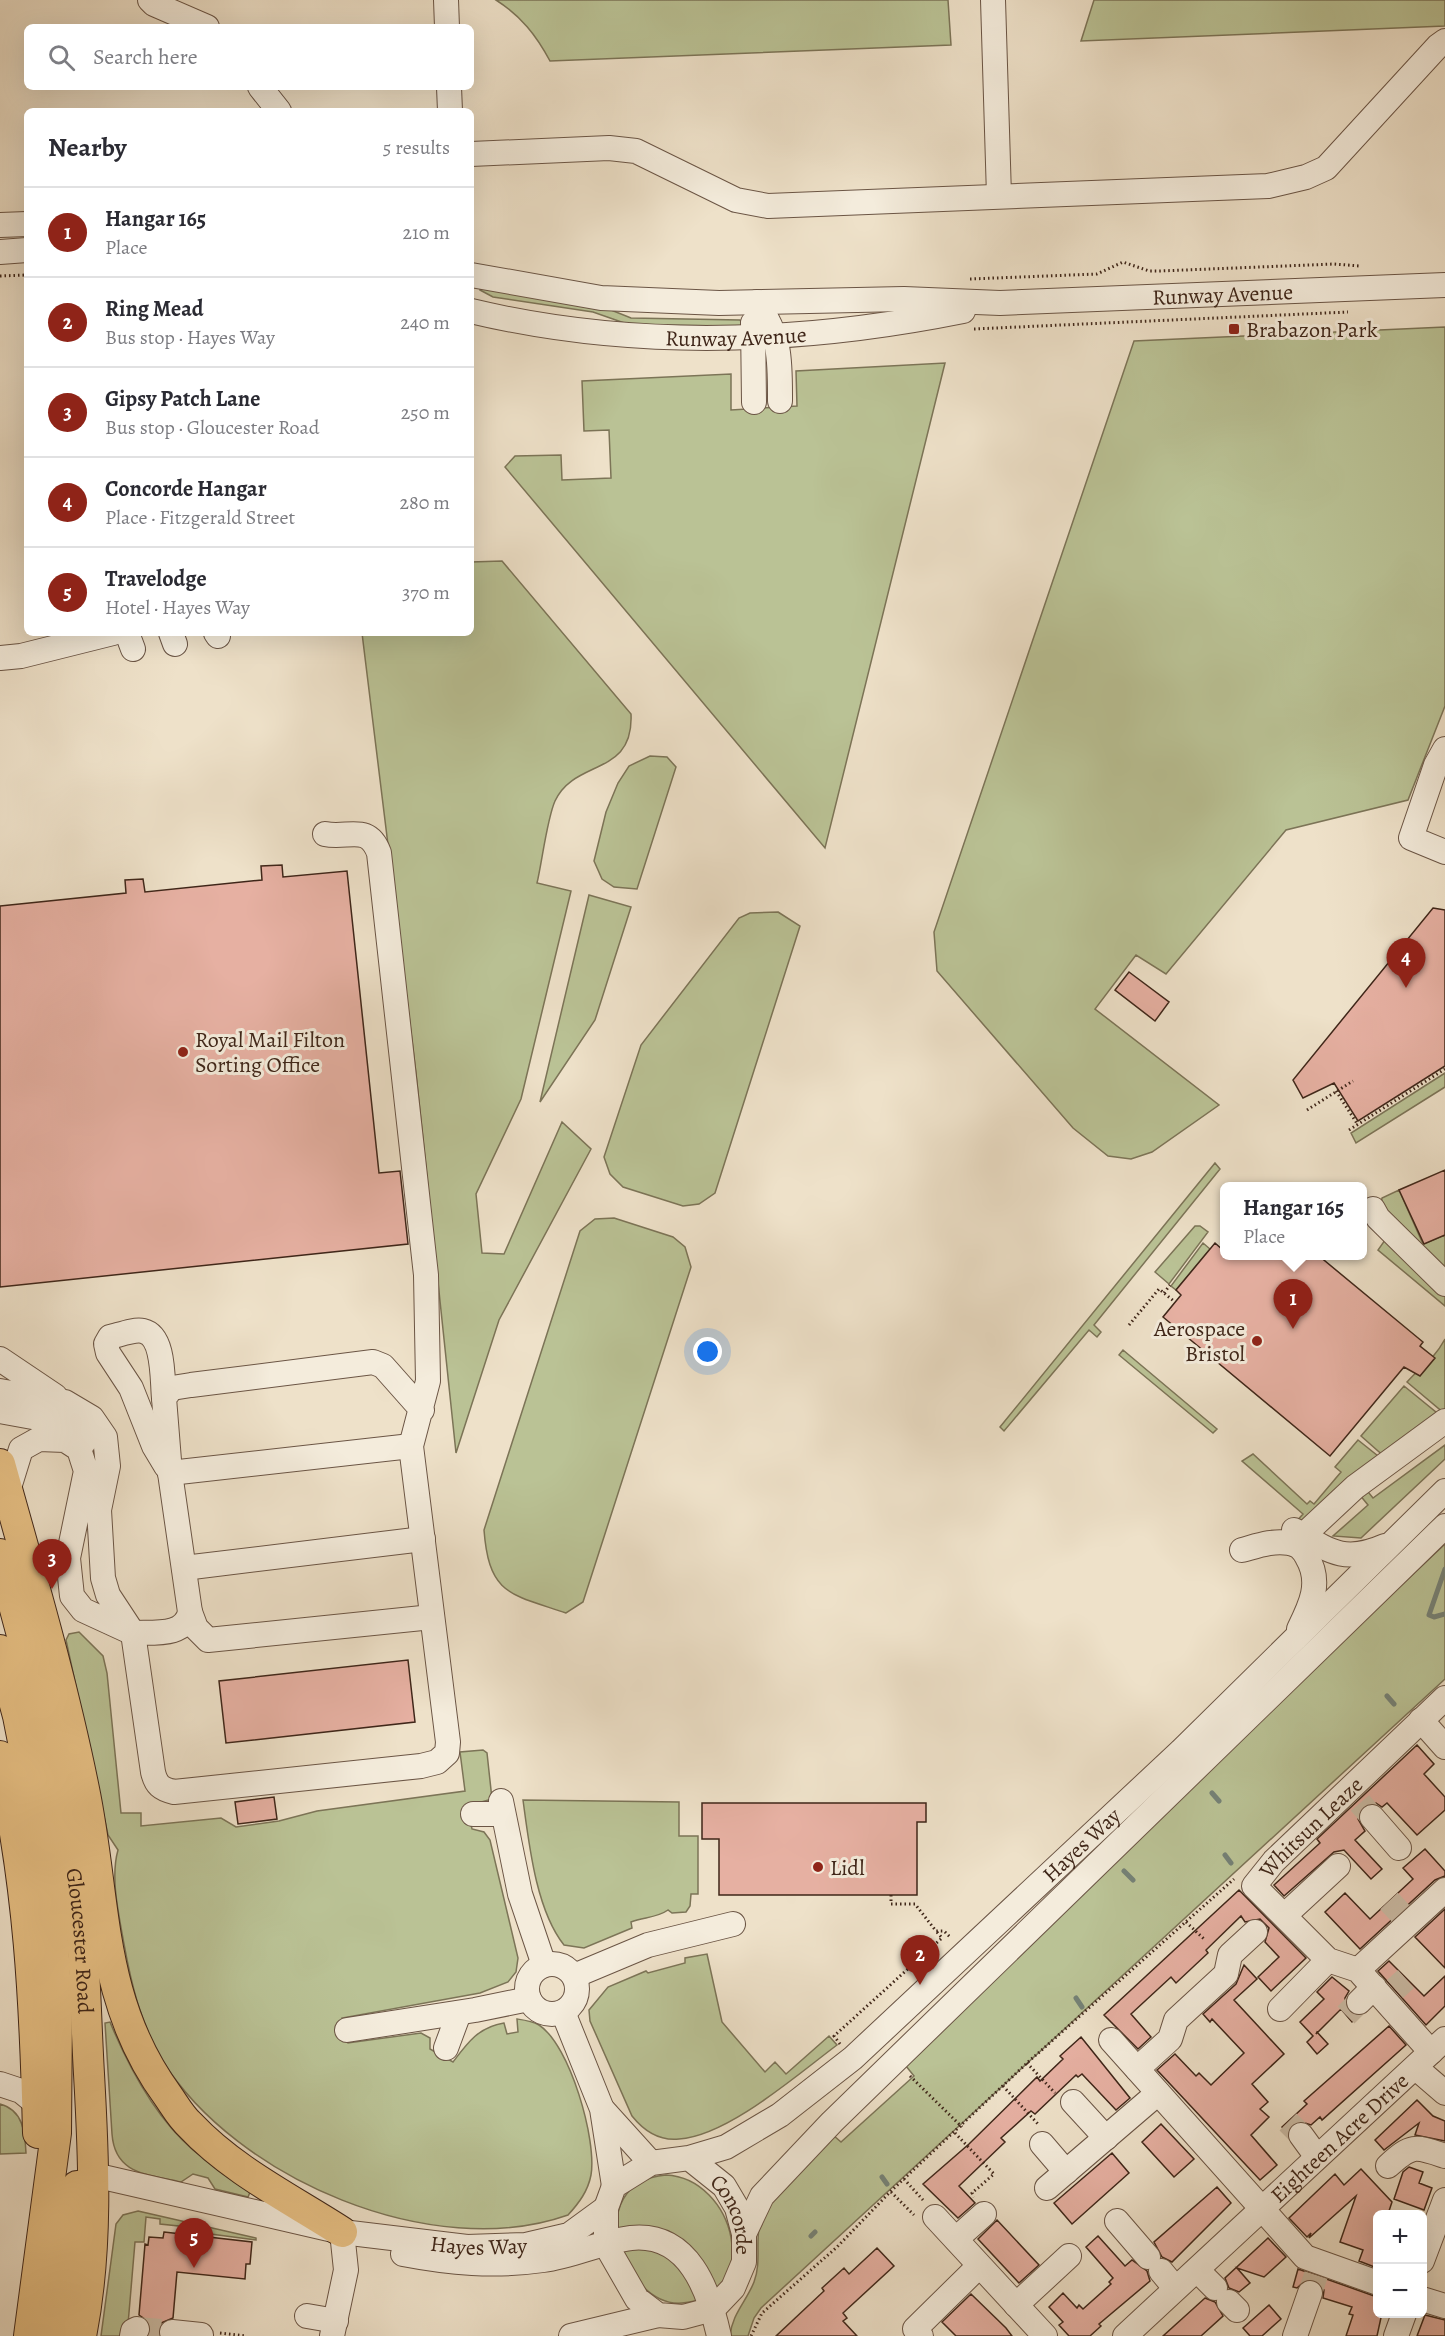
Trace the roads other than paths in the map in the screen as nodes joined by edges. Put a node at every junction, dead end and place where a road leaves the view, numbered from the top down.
1 (150, 0) edge
2 (446, 0) edge
3 (993, 0) edge
4 (200, 24) edge
5 (447, 24) edge
6 (1445, 41) edge
7 (262, 90) edge
8 (449, 90) edge
9 (277, 108) edge
10 (450, 108) edge
11 (474, 154) edge
12 (999, 196) junction
13 (24, 224) edge
14 (0, 225) edge
15 (24, 250) edge
16 (0, 252) edge
17 (474, 276) edge
18 (1445, 285) edge
19 (757, 302) junction
20 (1000, 303) junction
21 (474, 312) edge
22 (764, 338) junction
23 (780, 401) dead end
24 (754, 402) dead end
25 (102, 636) edge
26 (0, 658) edge
27 (1445, 749) edge
28 (325, 834) dead end
29 (1445, 852) edge
30 (1373, 1209) dead end
31 (1445, 1284) edge
32 (0, 1359) edge
33 (0, 1391) edge
34 (164, 1398) junction
35 (65, 1402) junction
36 (422, 1410) junction
37 (0, 1411) edge
38 (1445, 1421) edge
39 (411, 1446) junction
40 (86, 1471) junction
41 (170, 1473) junction
42 (4, 1478) edge
43 (1445, 1491) edge
44 (1445, 1526) edge
45 (1295, 1535) junction
46 (423, 1539) junction
47 (1389, 1545) junction
48 (1242, 1550) dead end
49 (0, 1554) edge
50 (184, 1568) junction
51 (190, 1612) junction
52 (432, 1617) junction
53 (133, 1633) junction
54 (1292, 1644) junction
55 (0, 1650) edge
56 (1445, 1698) edge
57 (1420, 1720) junction
58 (1445, 1747) edge
59 (0, 1756) edge
60 (1360, 1804) junction
61 (472, 1814) dead end
62 (1399, 1848) dead end
63 (1338, 1866) dead end
64 (1445, 1890) edge
65 (1271, 1919) junction
66 (733, 1924) dead end
67 (1328, 1960) junction
68 (544, 1965) junction
69 (1358, 1970) junction
70 (574, 1976) junction
71 (529, 1999) junction
72 (1280, 2009) dead end
73 (563, 2012) junction
74 (459, 2013) junction
75 (347, 2030) dead end
76 (1112, 2040) dead end
77 (446, 2048) dead end
78 (1431, 2053) edge
79 (1137, 2069) junction
80 (0, 2084) edge
81 (1158, 2093) junction
82 (1445, 2093) edge
83 (1073, 2102) road end
84 (38, 2105) junction
85 (602, 2109) junction
86 (1301, 2135) tunnel mouth
87 (1106, 2138) junction
88 (1042, 2144) road end
89 (1445, 2156) edge
90 (1317, 2157) junction
91 (689, 2158) junction
92 (651, 2163) junction
93 (1388, 2166) dead end
94 (1066, 2172) junction
95 (94, 2175) junction
96 (1047, 2188) dead end
97 (610, 2197) junction
98 (1445, 2200) edge
99 (1261, 2210) junction
100 (46, 2211) junction
101 (984, 2214) road end
102 (935, 2217) road end
103 (1117, 2221) dead end
104 (342, 2232) junction
105 (744, 2234) junction
106 (376, 2236) junction
107 (956, 2239) junction
108 (606, 2245) junction
109 (1427, 2248) edge
110 (1069, 2256) dead end
111 (979, 2266) junction
112 (1197, 2270) junction
113 (1161, 2272) junction
114 (1315, 2277) junction
115 (1373, 2283) edge
116 (1227, 2300) dead end
117 (1427, 2301) edge
118 (1016, 2305) junction
119 (1445, 2306) edge
120 (713, 2309) junction
121 (658, 2315) junction
122 (308, 2316) dead end
123 (683, 2317) junction
124 (1402, 2318) edge
125 (334, 2329) edge
126 (172, 2332) dead end
127 (1138, 2332) edge
128 (201, 2335) edge
129 (29, 2336) edge
130 (58, 2336) edge
131 (81, 2336) edge
132 (571, 2336) edge
133 (708, 2336) edge
134 (719, 2336) edge
135 (921, 2336) edge
136 (1045, 2336) edge
137 (1295, 2336) edge
138 (1396, 2336) edge

1 - 4 street
2 - 5 street
3 - 12 street
6 - 12 street
7 - 9 street
8 - 10 street
11 - 12 street
13 - 14 street
15 - 16 street
17 - 19 street, Runway Avenue
18 - 20 street, Runway Avenue
19 - 20 street, Runway Avenue
19 - 22 street
20 - 22 street, Runway Avenue
21 - 22 street, Runway Avenue
22 - 23 street
22 - 24 street
25 - 26 street
27 - 29 street
28 - 36 street
30 - 31 street
32 - 35 street
33 - 35 street
34 - 36 street
34 - 41 street
34 - 41 street
35 - 53 street
36 - 39 street
37 - 40 street
38 - 45 street
39 - 41 street
39 - 46 street
40 - 42 street
40 - 53 street
41 - 50 street
42 - 104 main road
43 - 47 street, Hayes Way
44 - 105 street, Hayes Way
45 - 47 street
45 - 48 street
45 - 54 street
46 - 50 street
46 - 52 street
47 - 54 street, Hayes Way
49 - 95 main road, Gloucester Road
50 - 51 street
51 - 52 street
51 - 53 street
52 - 53 street
54 - 91 street, Hayes Way
55 - 100 main road, Gloucester Road
56 - 57 street, Whitsun Leaze
57 - 58 street
57 - 60 street, Whitsun Leaze
59 - 84 main road
60 - 62 street
60 - 65 street, Whitsun Leaze
61 - 68 street
63 - 65 street
64 - 69 street
65 - 67 street, Whitsun Leaze
65 - 79 street
66 - 70 street
67 - 69 street, Whitsun Leaze
67 - 72 street
68 - 70 street
68 - 71 street
69 - 78 street, Whitsun Leaze
70 - 73 street
71 - 73 street
71 - 74 street
73 - 85 street
74 - 75 street
74 - 77 street
76 - 79 street, Eighteen Acre Drive
78 - 82 street, Whitsun Leaze
78 - 90 street, Eighteen Acre Drive
79 - 81 street, Eighteen Acre Drive
80 - 84 street
81 - 87 street
81 - 99 street, Eighteen Acre Drive
83 - 87 street
84 - 100 main road
85 - 92 street
85 - 97 street
86 - 90 street
87 - 94 street
88 - 94 street
89 - 93 street
90 - 99 street, Eighteen Acre Drive
91 - 92 street, Concorde
91 - 105 street, Concorde
92 - 97 street, Concorde
94 - 96 street
95 - 104 street, Hayes Way
95 - 130 main road
95 - 131 main road, Gloucester Road
97 - 106 street, Hayes Way
97 - 108 street
98 - 109 street
99 - 112 street, Eighteen Acre Drive
99 - 114 street
100 - 129 main road, Gloucester Road
101 - 107 street
102 - 107 street
103 - 113 street
104 - 106 street, Hayes Way
104 - 125 street
105 - 120 street, Concorde
106 - 108 street
107 - 111 street
108 - 120 street
108 - 121 street
110 - 118 street
111 - 118 street
111 - 135 street
112 - 113 street, Eighteen Acre Drive
112 - 116 street
113 - 127 street, Eighteen Acre Drive
114 - 115 street
114 - 137 street
117 - 119 street
118 - 136 street
120 - 123 street
120 - 134 street
121 - 123 street
121 - 132 street
122 - 125 street
123 - 133 street
124 - 138 street
126 - 128 street

